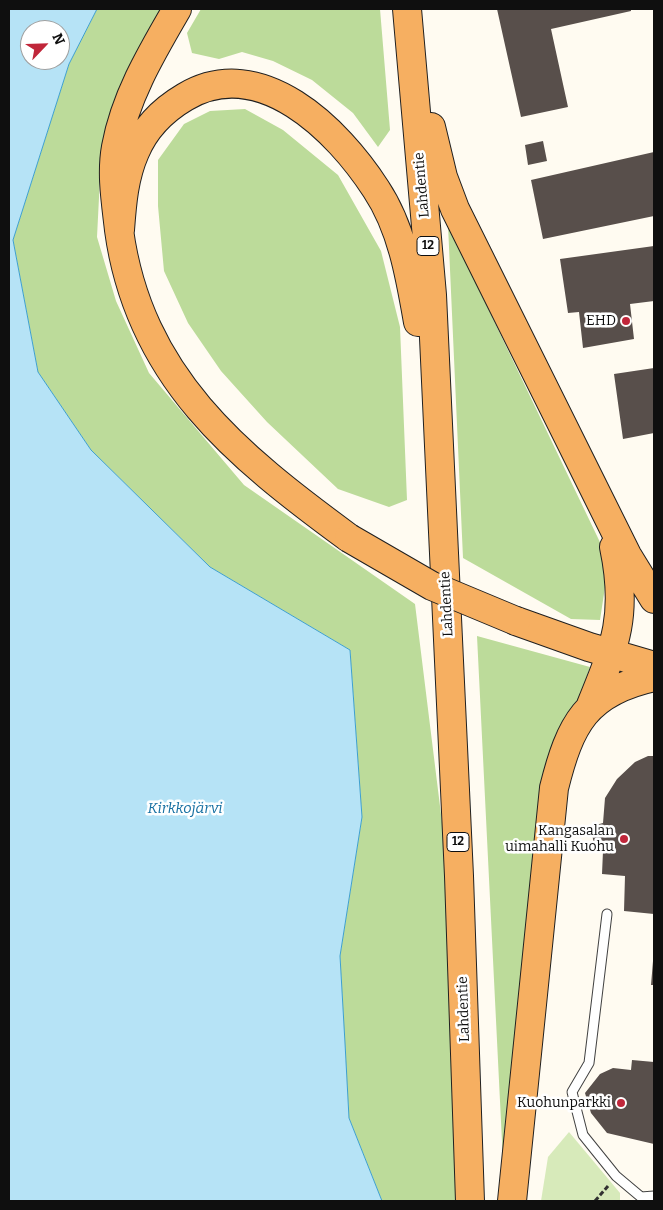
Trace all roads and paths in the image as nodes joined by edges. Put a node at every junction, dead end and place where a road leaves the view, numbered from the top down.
1 (176, 9) edge
2 (406, 9) edge
3 (412, 9) edge
4 (120, 230) junction
5 (441, 483) junction
6 (608, 516) junction
7 (654, 599) edge
8 (612, 654) junction
9 (654, 666) edge
10 (654, 677) edge
11 (592, 705) junction
12 (607, 914) dead end
13 (616, 1176) junction
14 (654, 1196) edge
15 (470, 1201) edge
16 (512, 1201) edge
17 (595, 1201) edge

1 - 4 highway
2 - 5 highway, Lahdentie / 12
3 - 6 highway
4 - 5 highway
4 - 8 highway, bridge
5 - 15 highway, Lahdentie / 12
6 - 7 highway
6 - 8 highway
8 - 9 highway
8 - 11 highway
10 - 11 highway
11 - 16 highway
12 - 13 lane
13 - 14 lane
13 - 17 path

